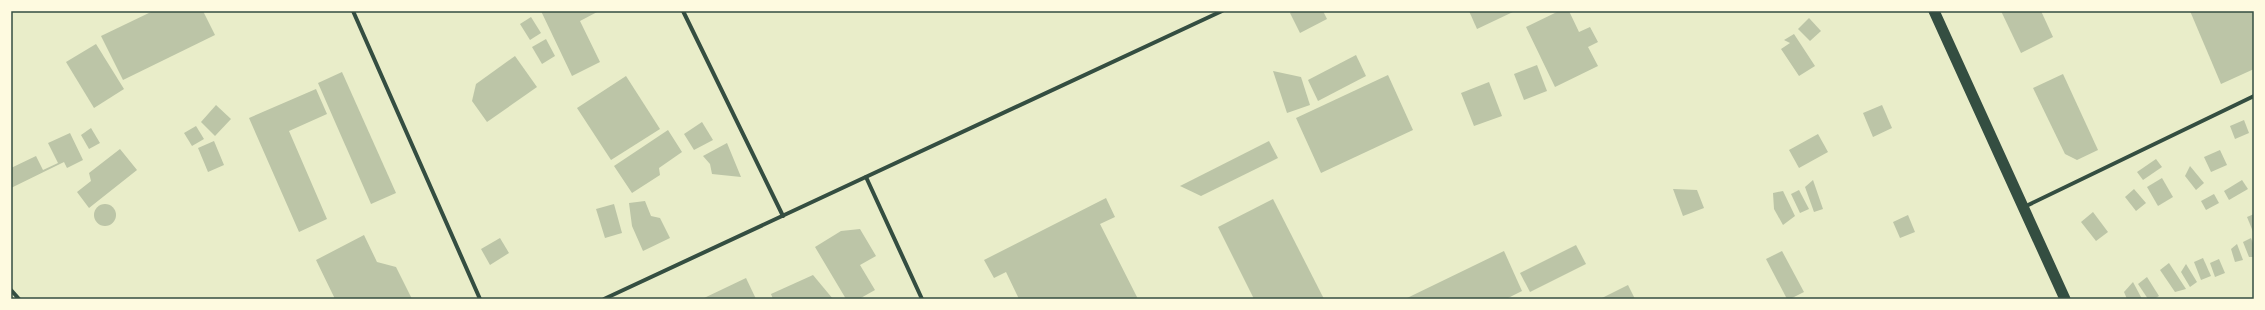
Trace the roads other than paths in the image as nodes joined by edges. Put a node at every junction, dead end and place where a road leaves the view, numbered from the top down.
1 (353, 11) edge
2 (683, 11) edge
3 (1222, 11) edge
4 (1934, 11) edge
5 (2254, 96) edge
6 (866, 177) junction
7 (2024, 208) junction
8 (783, 216) junction
9 (11, 290) edge
10 (19, 299) edge
11 (480, 299) edge
12 (604, 299) edge
13 (922, 299) edge
14 (2065, 299) edge

1 - 11 street
2 - 8 street
3 - 6 street
4 - 7 highway
5 - 7 street
6 - 8 street
6 - 13 street
7 - 14 highway
8 - 12 street
9 - 10 street

